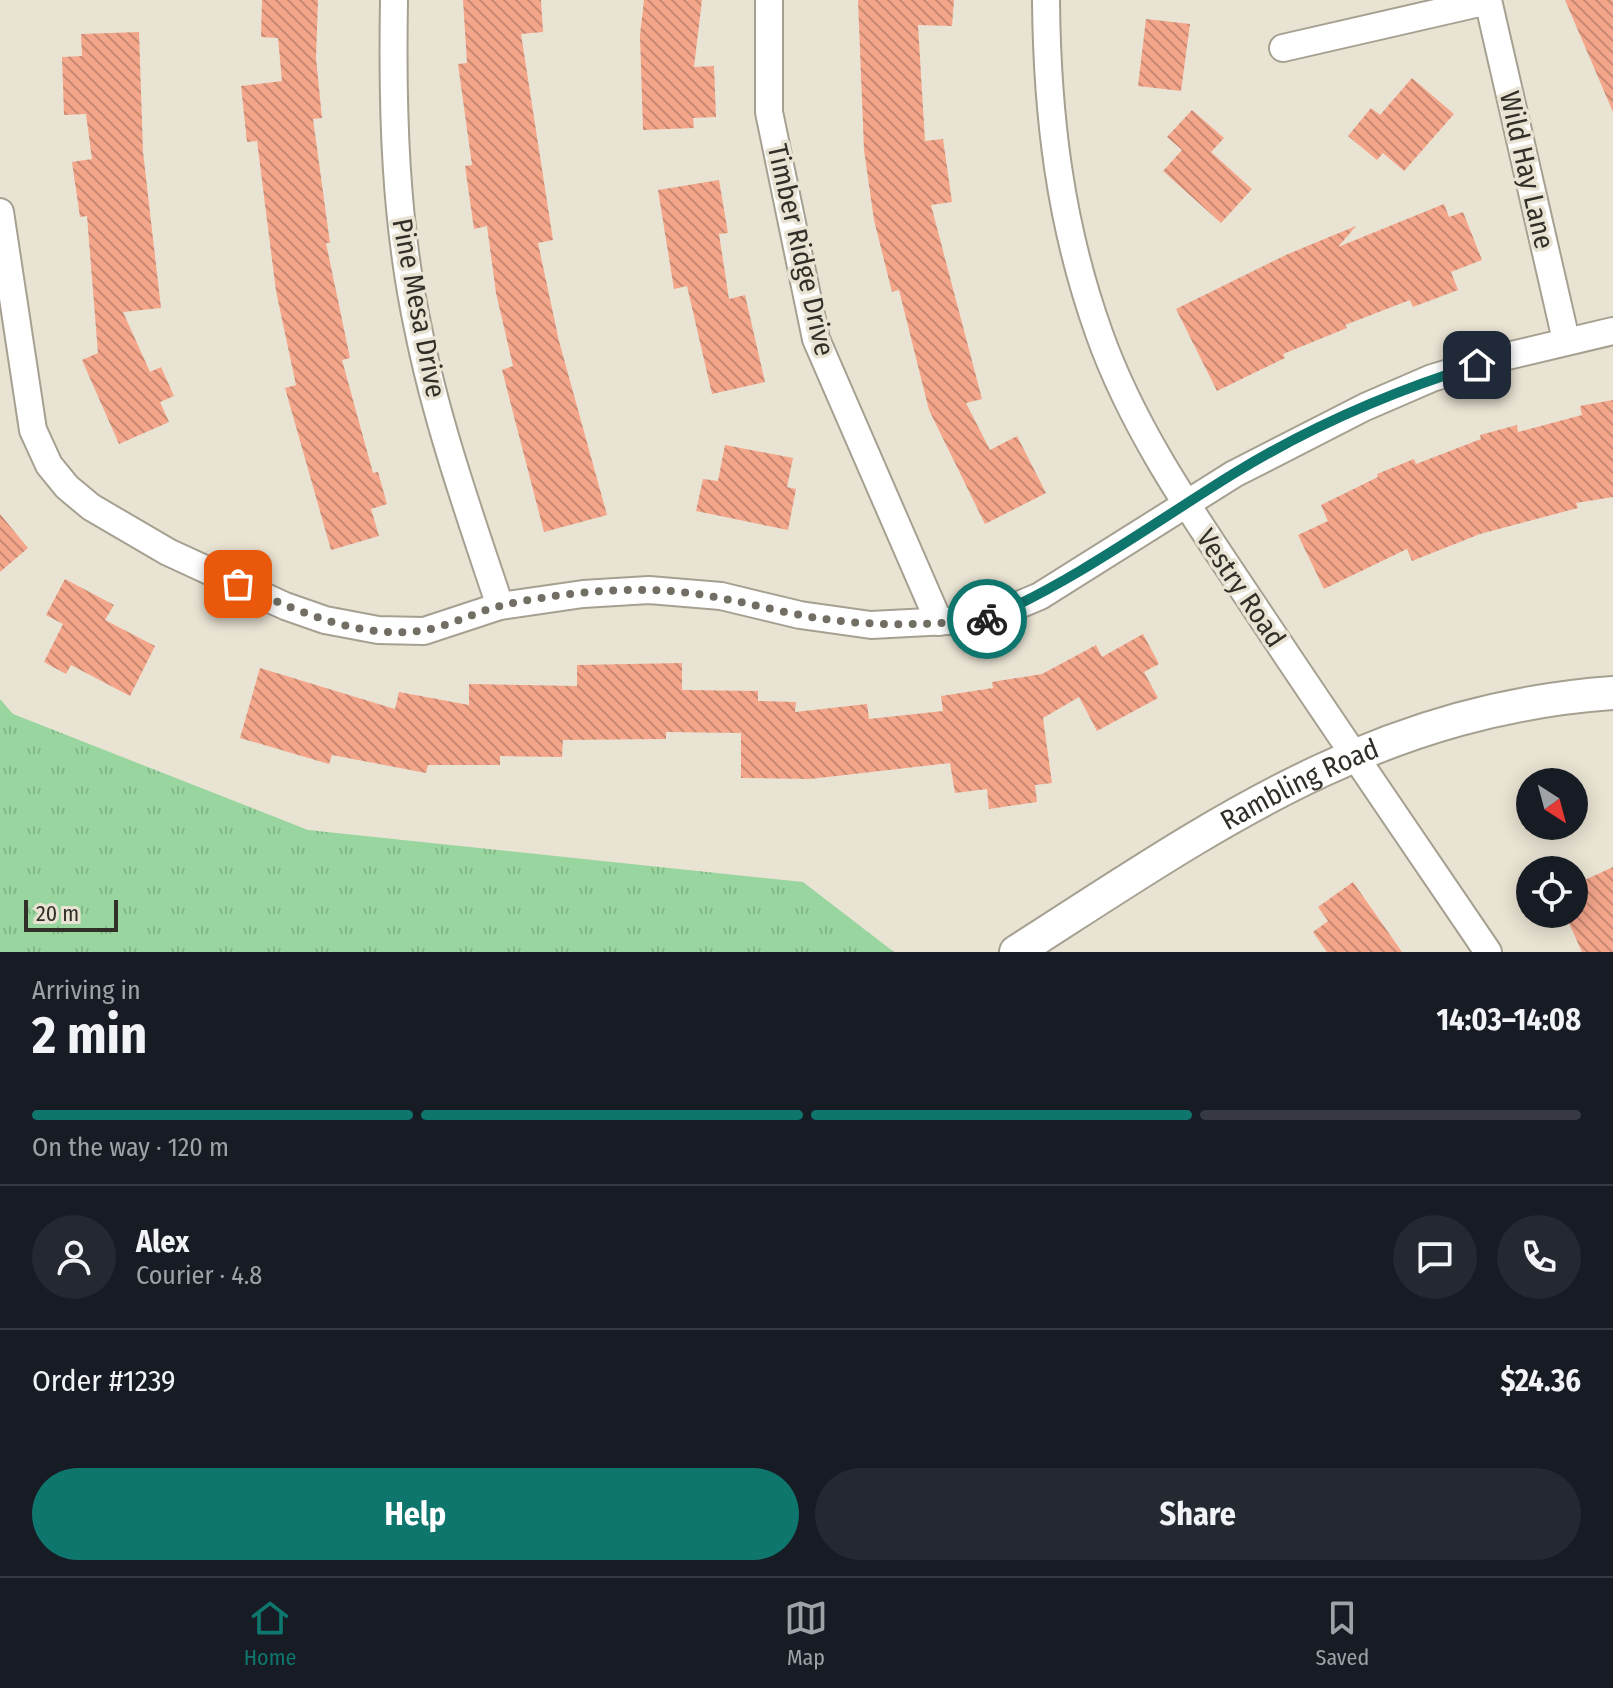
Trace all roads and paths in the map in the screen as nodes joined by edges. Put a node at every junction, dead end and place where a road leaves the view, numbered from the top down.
1 (394, 0) edge
2 (769, 0) edge
3 (1046, 0) edge
4 (1488, 0) edge
5 (1283, 48) dead end
6 (0, 212) edge
7 (1613, 331) edge
8 (1566, 340) junction
9 (1187, 505) junction
10 (500, 606) junction
11 (939, 622) junction
12 (1613, 693) edge
13 (1354, 755) junction
14 (1016, 952) edge
15 (1488, 952) edge

1 - 10 street, Pine Mesa Drive
2 - 11 street, Timber Ridge Drive
3 - 9 street, Vestry Road
4 - 5 street
4 - 8 street, Wild Hay Lane
6 - 10 street
7 - 8 street
8 - 9 street
9 - 11 street
9 - 13 street, Vestry Road
10 - 11 street
12 - 13 street, Rambling Road
13 - 14 street, Rambling Road
13 - 15 street, Vestry Road

